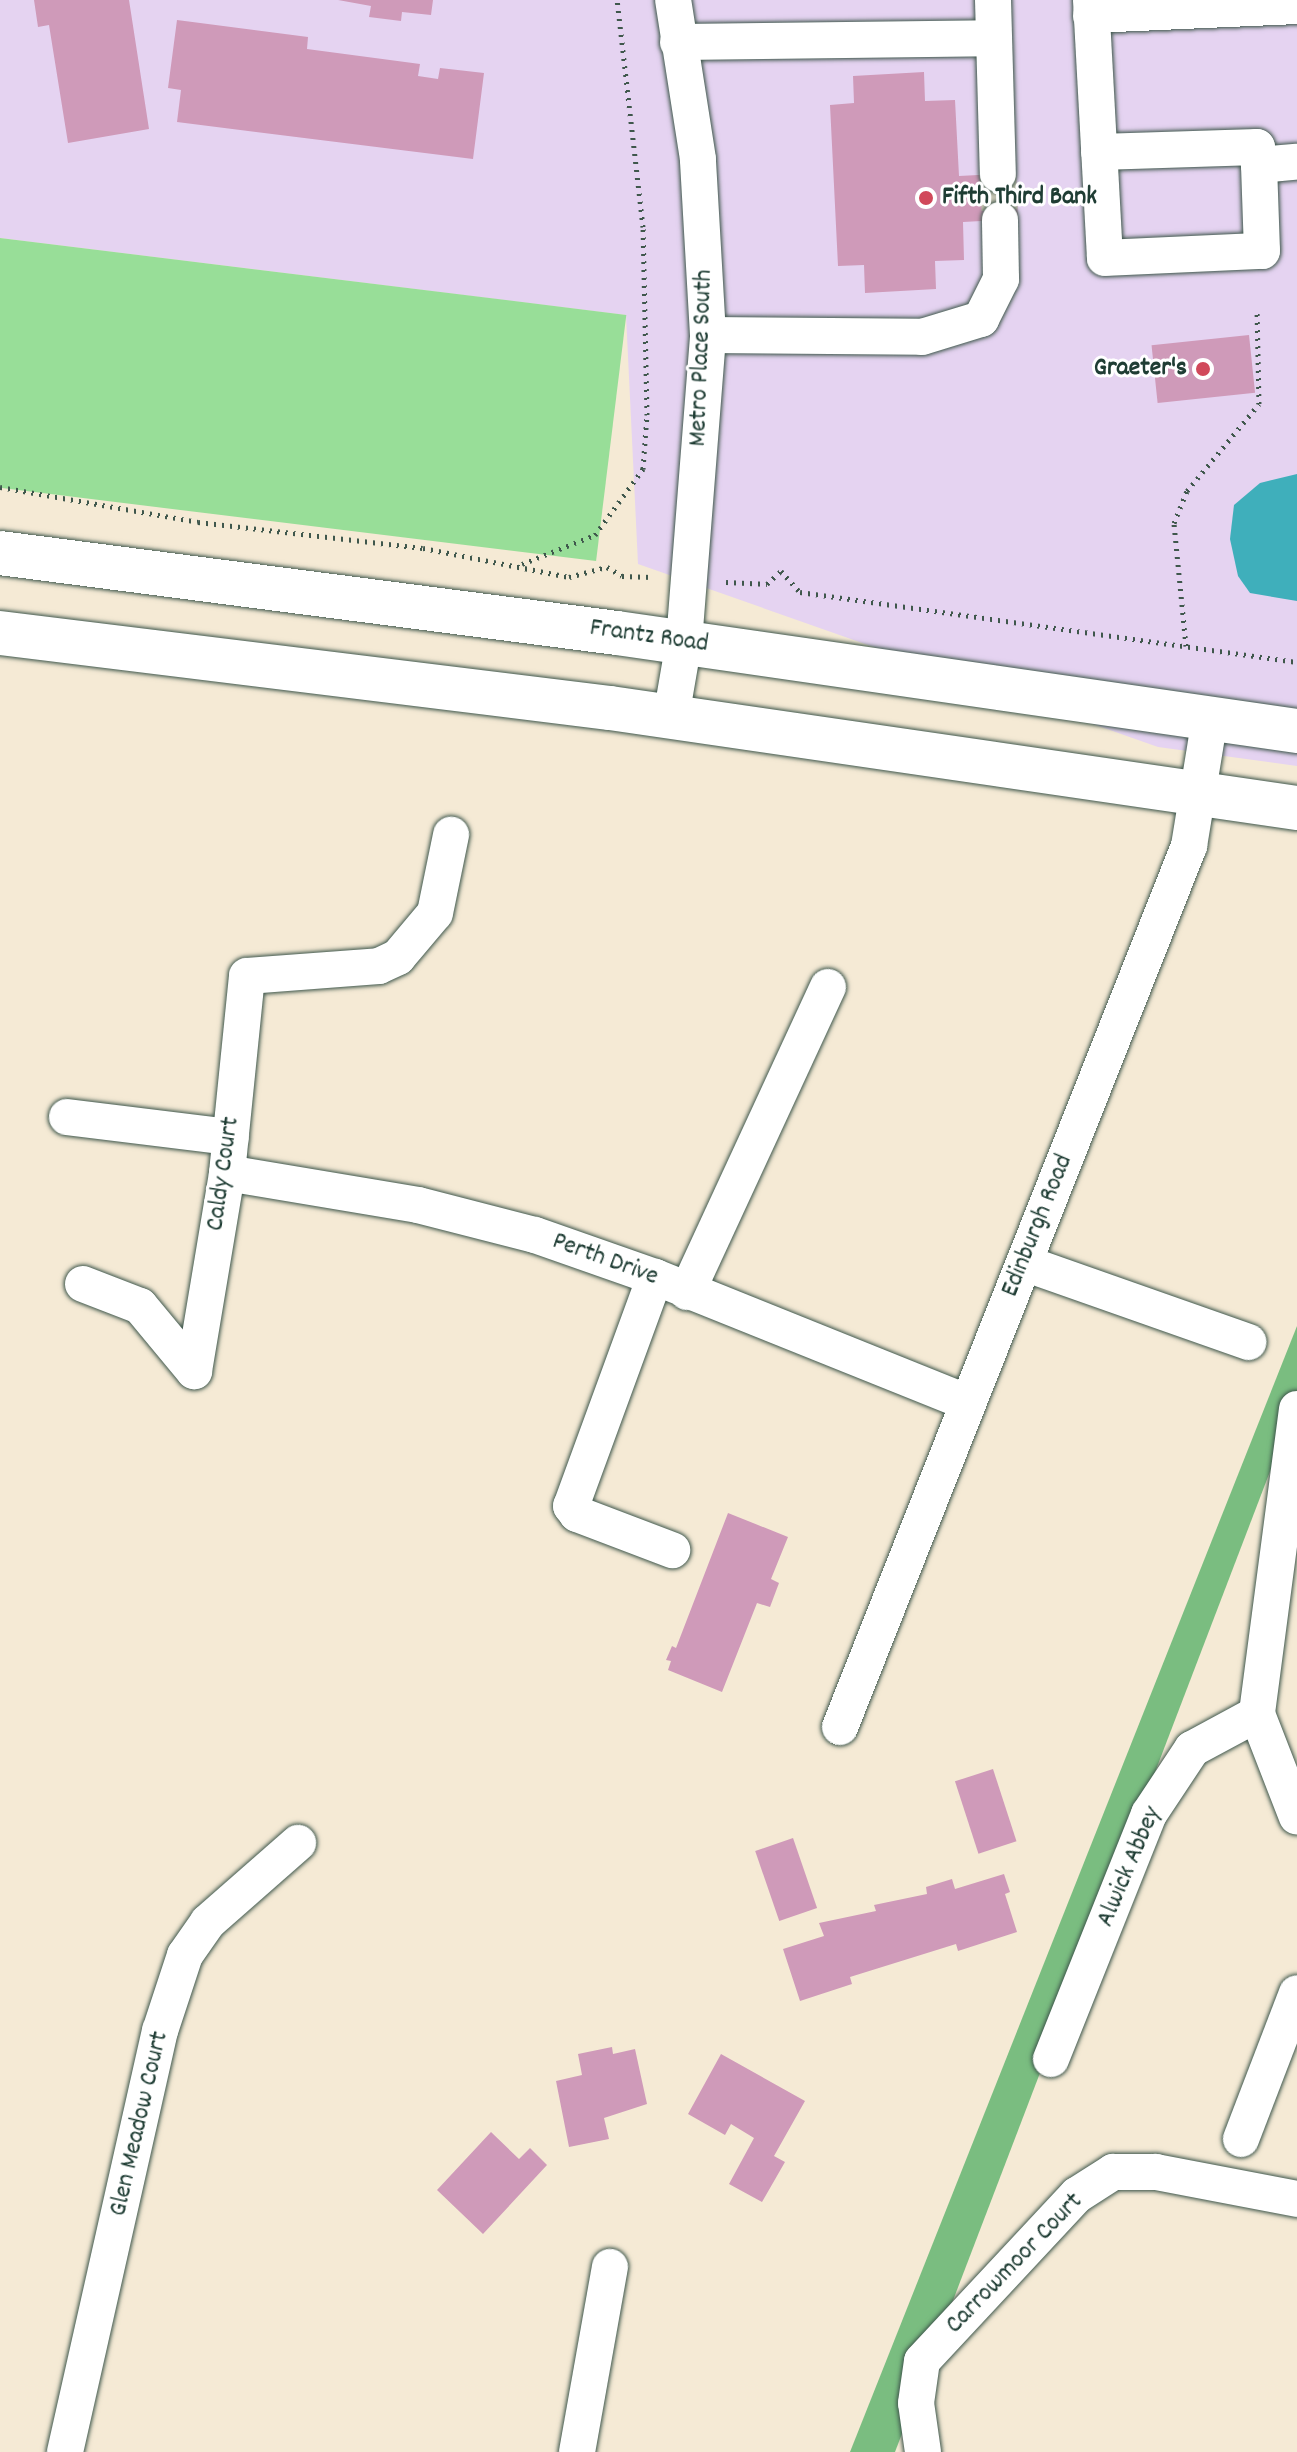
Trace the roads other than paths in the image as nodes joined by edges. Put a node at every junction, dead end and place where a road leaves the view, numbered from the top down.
1 (673, 0) edge
2 (993, 0) edge
3 (1297, 6) edge
4 (1091, 7) edge
5 (993, 38) junction
6 (678, 42) junction
7 (1099, 152) junction
8 (1297, 162) edge
9 (1259, 165) junction
10 (998, 174) tunnel mouth
11 (1000, 220) tunnel mouth
12 (708, 335) junction
13 (0, 553) edge
14 (0, 633) edge
15 (684, 642) junction
16 (671, 717) junction
17 (1210, 718) junction
18 (1297, 731) edge
19 (1197, 793) junction
20 (1297, 808) edge
21 (451, 835) dead end
22 (828, 987) dead end
23 (67, 1117) dead end
24 (231, 1137) junction
25 (227, 1173) junction
26 (1024, 1263) junction
27 (83, 1284) dead end
28 (671, 1284) junction
29 (1248, 1342) dead end
30 (968, 1403) junction
31 (1297, 1409) edge
32 (672, 1550) dead end
33 (1257, 1714) junction
34 (840, 1727) dead end
35 (1297, 1817) edge
36 (298, 1843) dead end
37 (1297, 1993) edge
38 (1051, 2059) dead end
39 (1241, 2139) dead end
40 (1297, 2199) edge
41 (610, 2267) dead end
42 (65, 2452) edge
43 (577, 2452) edge
44 (923, 2452) edge

1 - 6 street, Metro Place South
2 - 5 street
3 - 4 street
4 - 7 street
5 - 6 street
5 - 10 street
6 - 12 street, Metro Place South
7 - 9 street
7 - 9 street
8 - 9 street
11 - 12 street
12 - 15 street, Metro Place South
13 - 15 main road, Frantz Road
14 - 16 main road
15 - 16 street, Metro Place South
15 - 17 main road, Frantz Road
16 - 19 main road
17 - 18 main road, Frantz Road
17 - 19 street, Edinburgh Road
19 - 20 main road
19 - 26 street, Edinburgh Road
21 - 24 street, Caldy Court
22 - 28 street
23 - 24 street
24 - 25 street, Caldy Court
25 - 27 street, Caldy Court
25 - 28 street, Perth Drive
26 - 29 street
26 - 30 street, Edinburgh Road
28 - 30 street, Perth Drive
28 - 32 street
30 - 34 street, Edinburgh Road
31 - 33 street
33 - 35 street
33 - 38 street, Alwick Abbey
36 - 42 street, Glen Meadow Court
37 - 39 street
40 - 44 street, Carrowmoor Court
41 - 43 street

